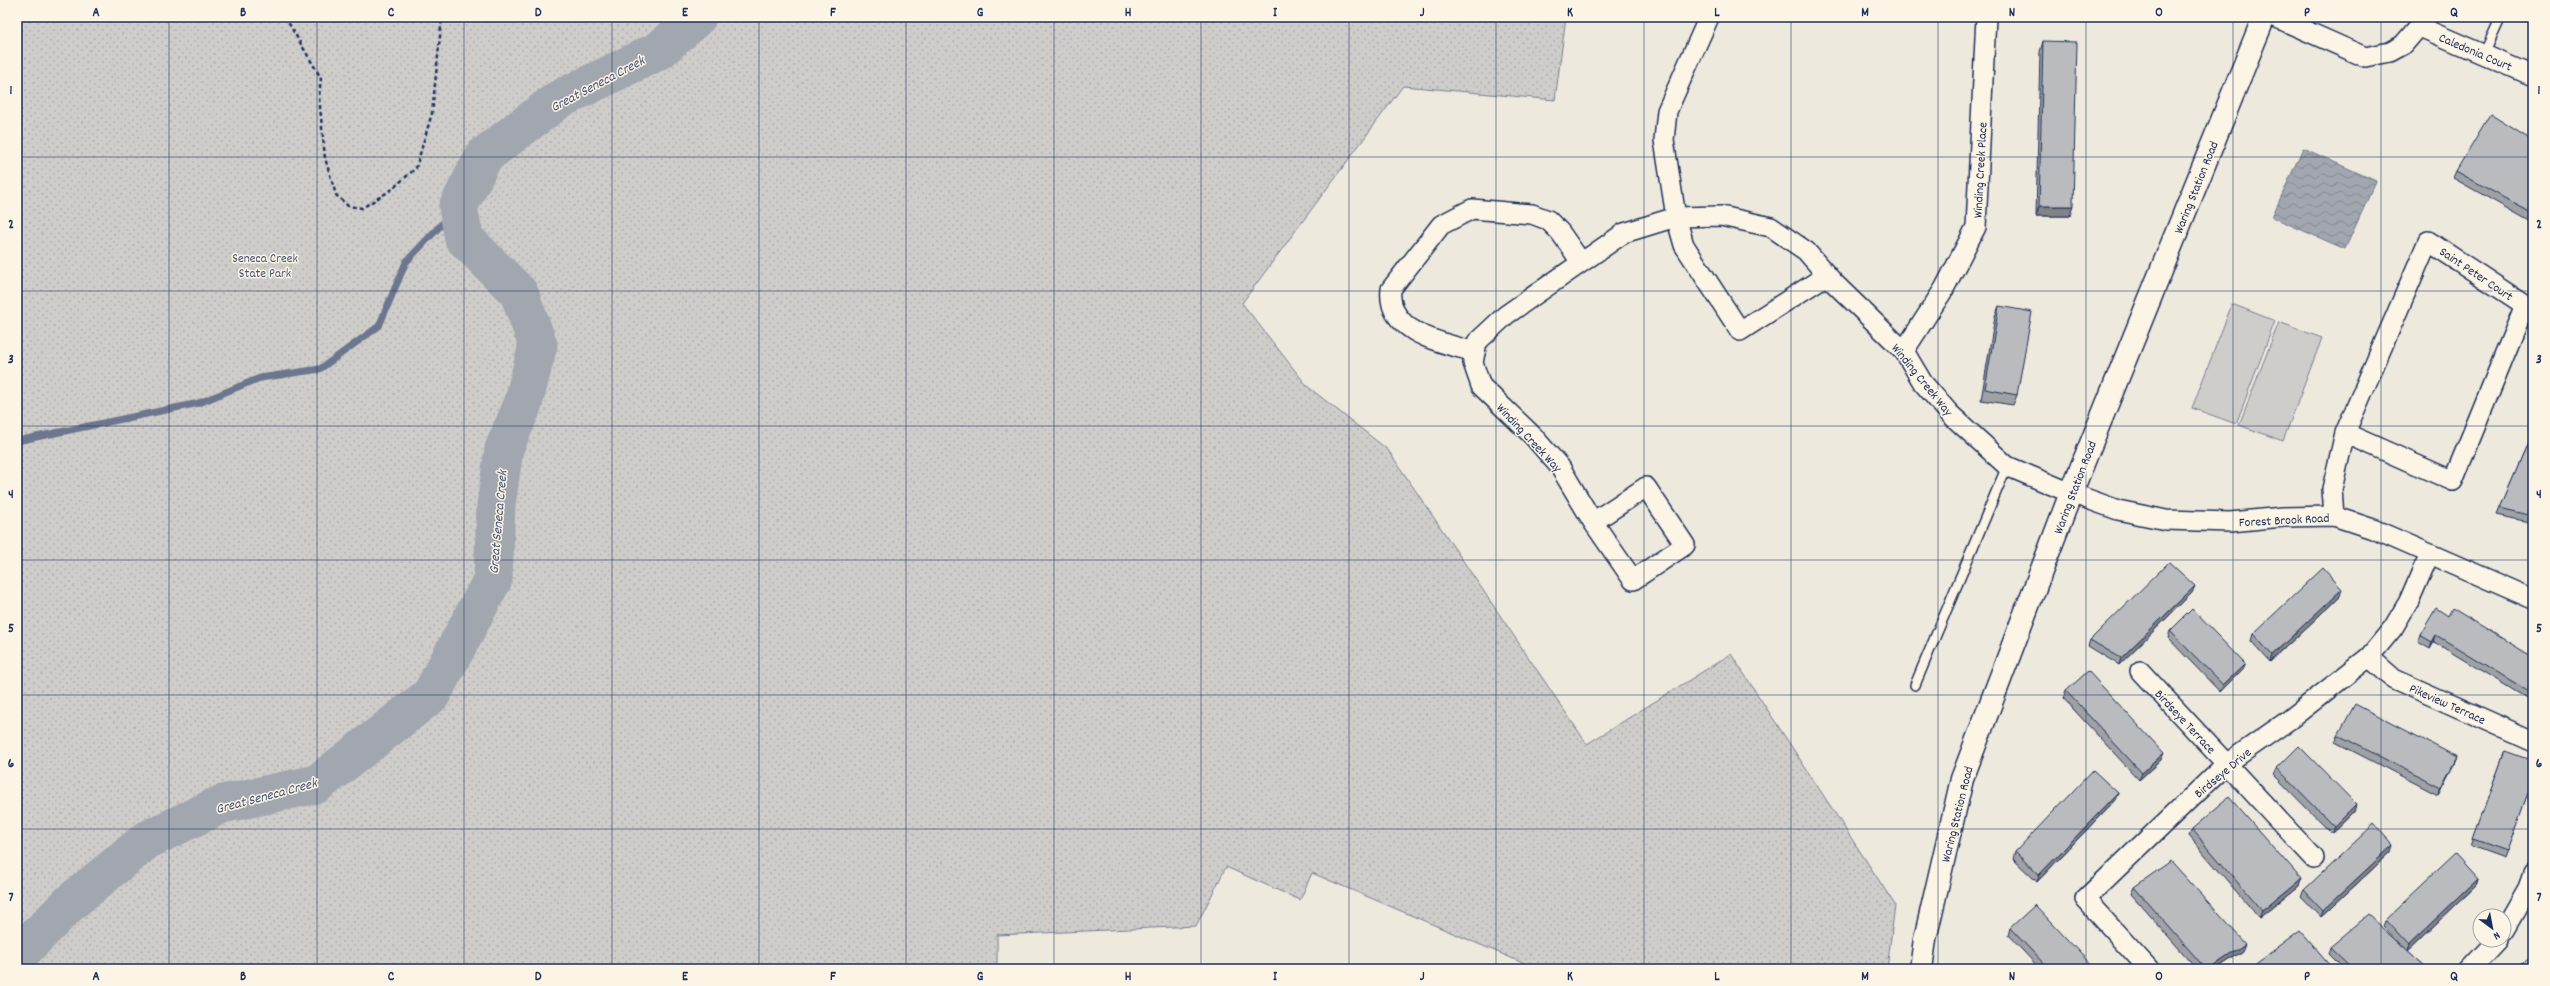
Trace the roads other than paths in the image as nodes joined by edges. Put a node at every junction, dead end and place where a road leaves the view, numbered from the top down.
1 (1709, 17) edge
2 (1986, 17) edge
3 (2264, 17) edge
4 (2275, 17) edge
5 (2501, 17) edge
6 (2423, 22) edge
7 (2484, 54) junction
8 (2533, 76) edge
9 (1676, 217) junction
10 (1581, 262) junction
11 (1827, 275) junction
12 (1904, 351) junction
13 (1475, 352) junction
14 (2345, 433) junction
15 (2007, 466) junction
16 (2071, 493) junction
17 (2334, 516) junction
18 (1593, 522) junction
19 (2429, 555) junction
20 (2533, 599) edge
21 (2369, 657) junction
22 (2140, 671) dead end
23 (1915, 685) dead end
24 (2533, 741) edge
25 (2226, 764) junction
26 (2314, 858) dead end
27 (2533, 874) edge
28 (2512, 916) edge
29 (2490, 948) edge
30 (1921, 969) edge
31 (2150, 969) edge
32 (2470, 969) edge

1 - 9 street
2 - 12 street, Winding Creek Place
3 - 16 street, Waring Station Road
4 - 6 street, Caledonia Court
5 - 7 lane
6 - 7 street, Caledonia Court
7 - 8 street, Caledonia Court
9 - 10 street, Winding Creek Way
9 - 11 street, Winding Creek Way
9 - 11 street
10 - 13 street, Winding Creek Way
10 - 13 street
11 - 12 street, Winding Creek Way
12 - 15 street, Winding Creek Way
13 - 18 street, Winding Creek Way
14 - 14 street, Saint Peter Court
14 - 17 street, Saint Peter Court
15 - 16 street, Winding Creek Way
15 - 23 lane
16 - 17 street, Forest Brook Road
16 - 30 street, Waring Station Road
17 - 19 street, Forest Brook Road
18 - 18 street, Winding Creek Way
19 - 20 street, Forest Brook Road
19 - 21 street, Birdseye Drive
21 - 24 street, Pikeview Terrace
21 - 25 street, Birdseye Drive
22 - 25 street, Birdseye Terrace
25 - 26 street, Birdseye Terrace
25 - 31 street, Birdseye Drive
27 - 28 street
29 - 32 street

